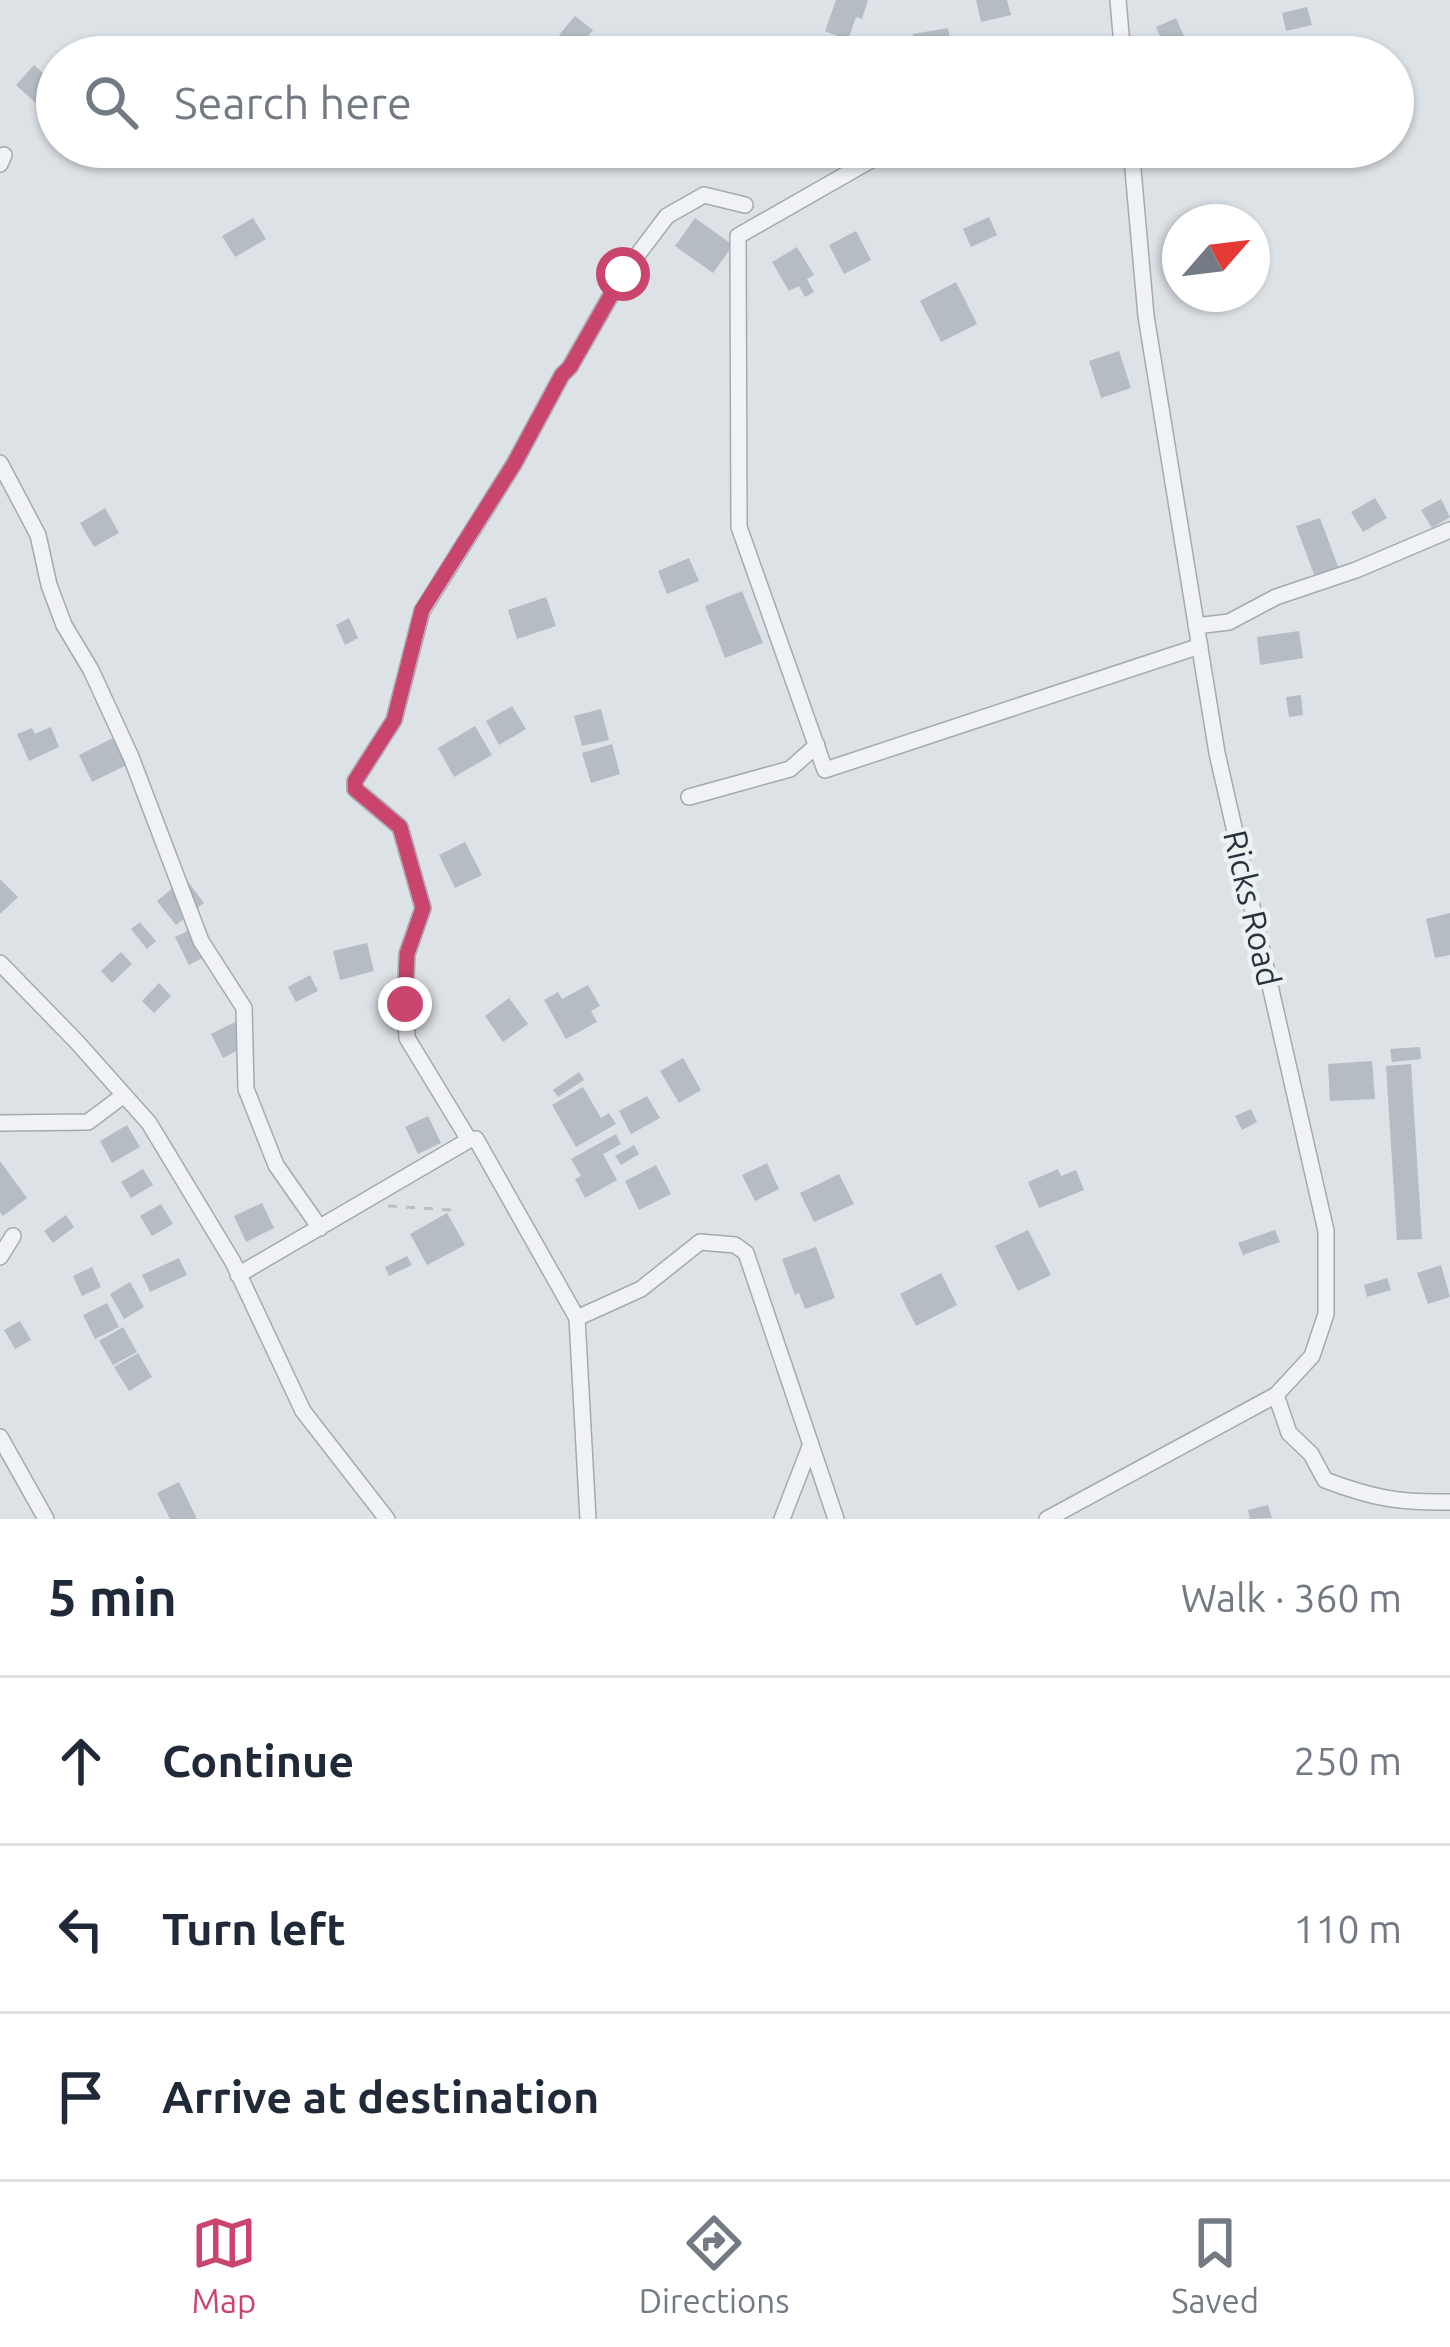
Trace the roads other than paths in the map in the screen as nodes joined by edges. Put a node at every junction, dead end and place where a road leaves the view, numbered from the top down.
1 (1118, 0) edge
2 (1122, 36) edge
3 (857, 168) edge
4 (1133, 168) edge
5 (745, 205) dead end
6 (0, 463) edge
7 (1450, 530) edge
8 (1196, 626) junction
9 (1200, 646) junction
10 (817, 745) junction
11 (689, 797) dead end
12 (0, 963) edge
13 (124, 1095) junction
14 (0, 1124) edge
15 (469, 1140) junction
16 (320, 1228) junction
17 (13, 1236) dead end
18 (0, 1257) edge
19 (238, 1275) junction
20 (578, 1318) junction
21 (1276, 1395) junction
22 (0, 1437) edge
23 (811, 1444) junction
24 (1450, 1502) edge
25 (46, 1519) edge
26 (388, 1519) edge
27 (588, 1519) edge
28 (782, 1519) edge
29 (836, 1519) edge
30 (1047, 1519) edge

1 - 2 street
3 - 10 street
4 - 8 street, Ricks Road
5 - 15 street
6 - 16 street
7 - 8 street
8 - 9 street, Ricks Road
9 - 10 street
9 - 21 street, Ricks Road
10 - 11 street
12 - 13 street
13 - 14 street
13 - 19 street
15 - 16 street
15 - 20 street
16 - 19 street
17 - 18 street
19 - 26 street
20 - 23 street
20 - 27 street
21 - 24 street
21 - 30 street, Ricks Road
22 - 25 street
23 - 28 street
23 - 29 street

